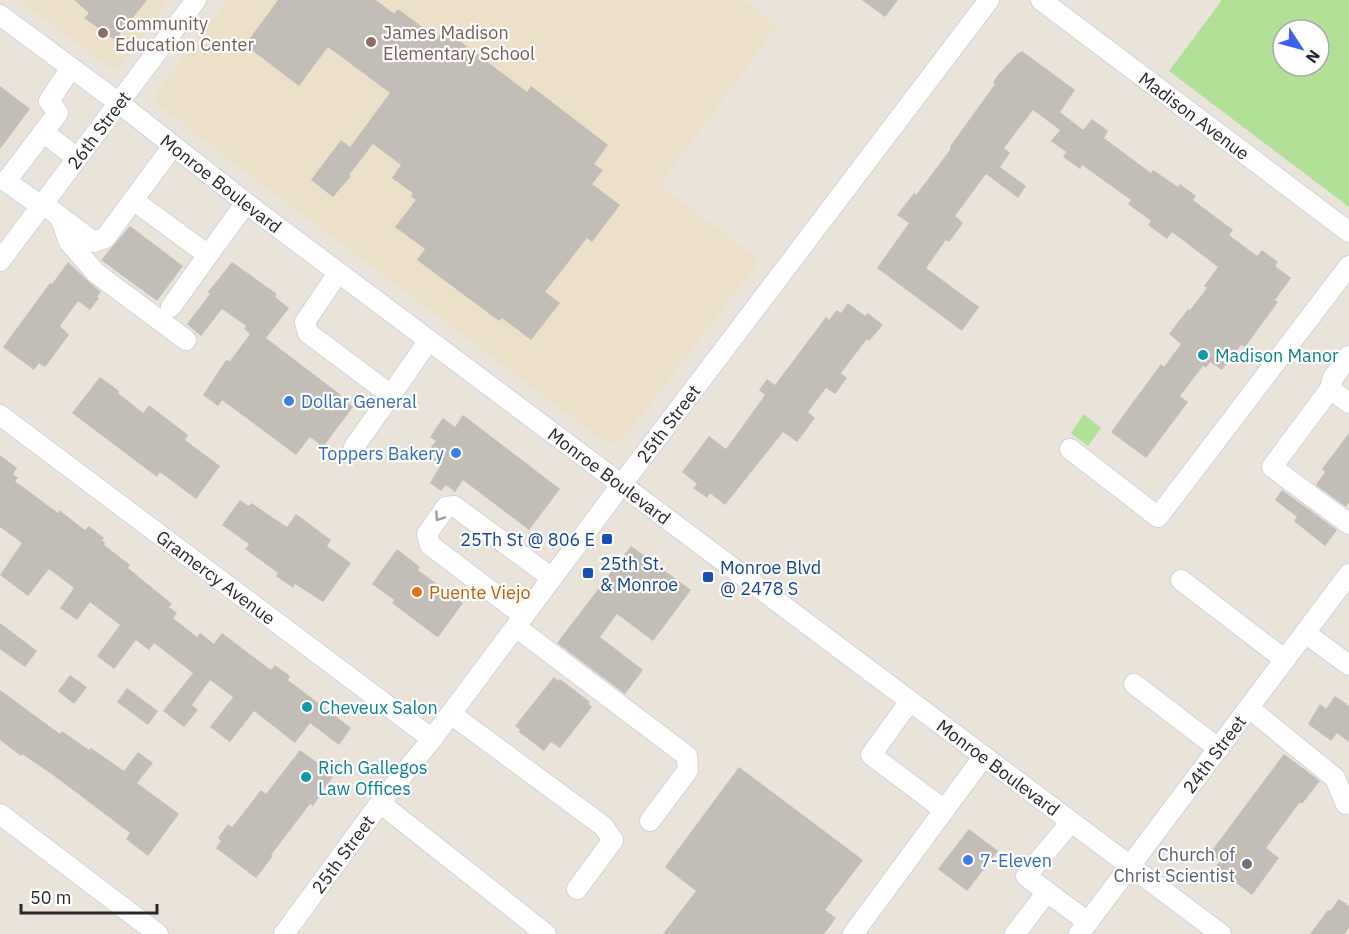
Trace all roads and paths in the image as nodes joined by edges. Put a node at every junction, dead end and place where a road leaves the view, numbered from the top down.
1 (196, 0) edge
2 (989, 0) edge
3 (1041, 0) edge
4 (0, 15) edge
5 (71, 68) junction
6 (118, 103) junction
7 (43, 132) junction
8 (173, 146) junction
9 (78, 158) junction
10 (133, 200) junction
11 (246, 203) junction
12 (42, 205) junction
13 (60, 217) junction
14 (1349, 232) edge
15 (208, 255) junction
16 (0, 261) edge
17 (1349, 266) edge
18 (338, 273) junction
19 (171, 306) dead end
20 (186, 340) dead end
21 (429, 340) junction
22 (1349, 356) edge
23 (1330, 390) junction
24 (391, 395) junction
25 (1349, 403) edge
26 (0, 415) edge
27 (354, 447) dead end
28 (1071, 449) dead end
29 (622, 484) junction
30 (1349, 524) edge
31 (1349, 574) edge
32 (552, 578) junction
33 (1181, 580) dead end
34 (520, 622) junction
35 (1305, 633) junction
36 (1285, 660) junction
37 (1349, 665) edge
38 (1134, 684) dead end
39 (910, 700) junction
40 (1249, 708) junction
41 (451, 714) junction
42 (432, 739) junction
43 (1219, 749) junction
44 (984, 756) junction
45 (380, 803) junction
46 (1346, 804) dead end
47 (943, 809) junction
48 (0, 814) edge
49 (650, 821) dead end
50 (1071, 822) junction
51 (1130, 866) junction
52 (577, 889) dead end
53 (1047, 892) junction
54 (1083, 928) edge
55 (1020, 932) edge
56 (158, 934) edge
57 (284, 934) edge
58 (546, 934) edge
59 (854, 934) edge
60 (1221, 934) edge

1 - 6 street, 26th Street
2 - 29 street, 25th Street
3 - 14 street, Madison Avenue
4 - 5 street, Monroe Boulevard
5 - 6 street, Monroe Boulevard
5 - 7 street
6 - 8 street, Monroe Boulevard
6 - 9 street, 26th Street
7 - 9 street
7 - 12 street
8 - 10 street
8 - 11 street, Monroe Boulevard
9 - 12 street, 26th Street
10 - 13 street
10 - 15 street
11 - 15 street
11 - 18 street, Monroe Boulevard
12 - 13 street
12 - 16 street, 26th Street
13 - 20 street
15 - 19 street
17 - 28 street
18 - 21 street, Monroe Boulevard
18 - 24 street
21 - 24 street
21 - 29 street, Monroe Boulevard
22 - 23 street
23 - 25 street
23 - 30 street
24 - 27 street
26 - 42 street, Gramercy Avenue
29 - 32 street, 25th Street
29 - 39 street, Monroe Boulevard
31 - 35 street, 24th Street
32 - 34 street, 25th Street
32 -> 34 street
33 - 36 street
34 - 41 street, 25th Street
34 - 49 street
35 - 36 street, 24th Street
35 - 37 street
36 - 40 street, 24th Street
38 - 43 street
39 - 44 street, Monroe Boulevard
39 - 47 street
40 - 43 street, 24th Street
40 - 46 street
41 - 42 street, 25th Street
41 - 52 street
42 - 45 street, 25th Street
43 - 51 street, 24th Street
44 - 47 street
44 - 50 street, Monroe Boulevard
45 - 57 street, 25th Street
45 - 58 street
47 - 59 street
48 - 56 street
50 - 51 street, Monroe Boulevard
50 - 53 street
51 - 54 street, 24th Street
51 - 60 street, Monroe Boulevard
53 - 54 street
53 - 55 street

